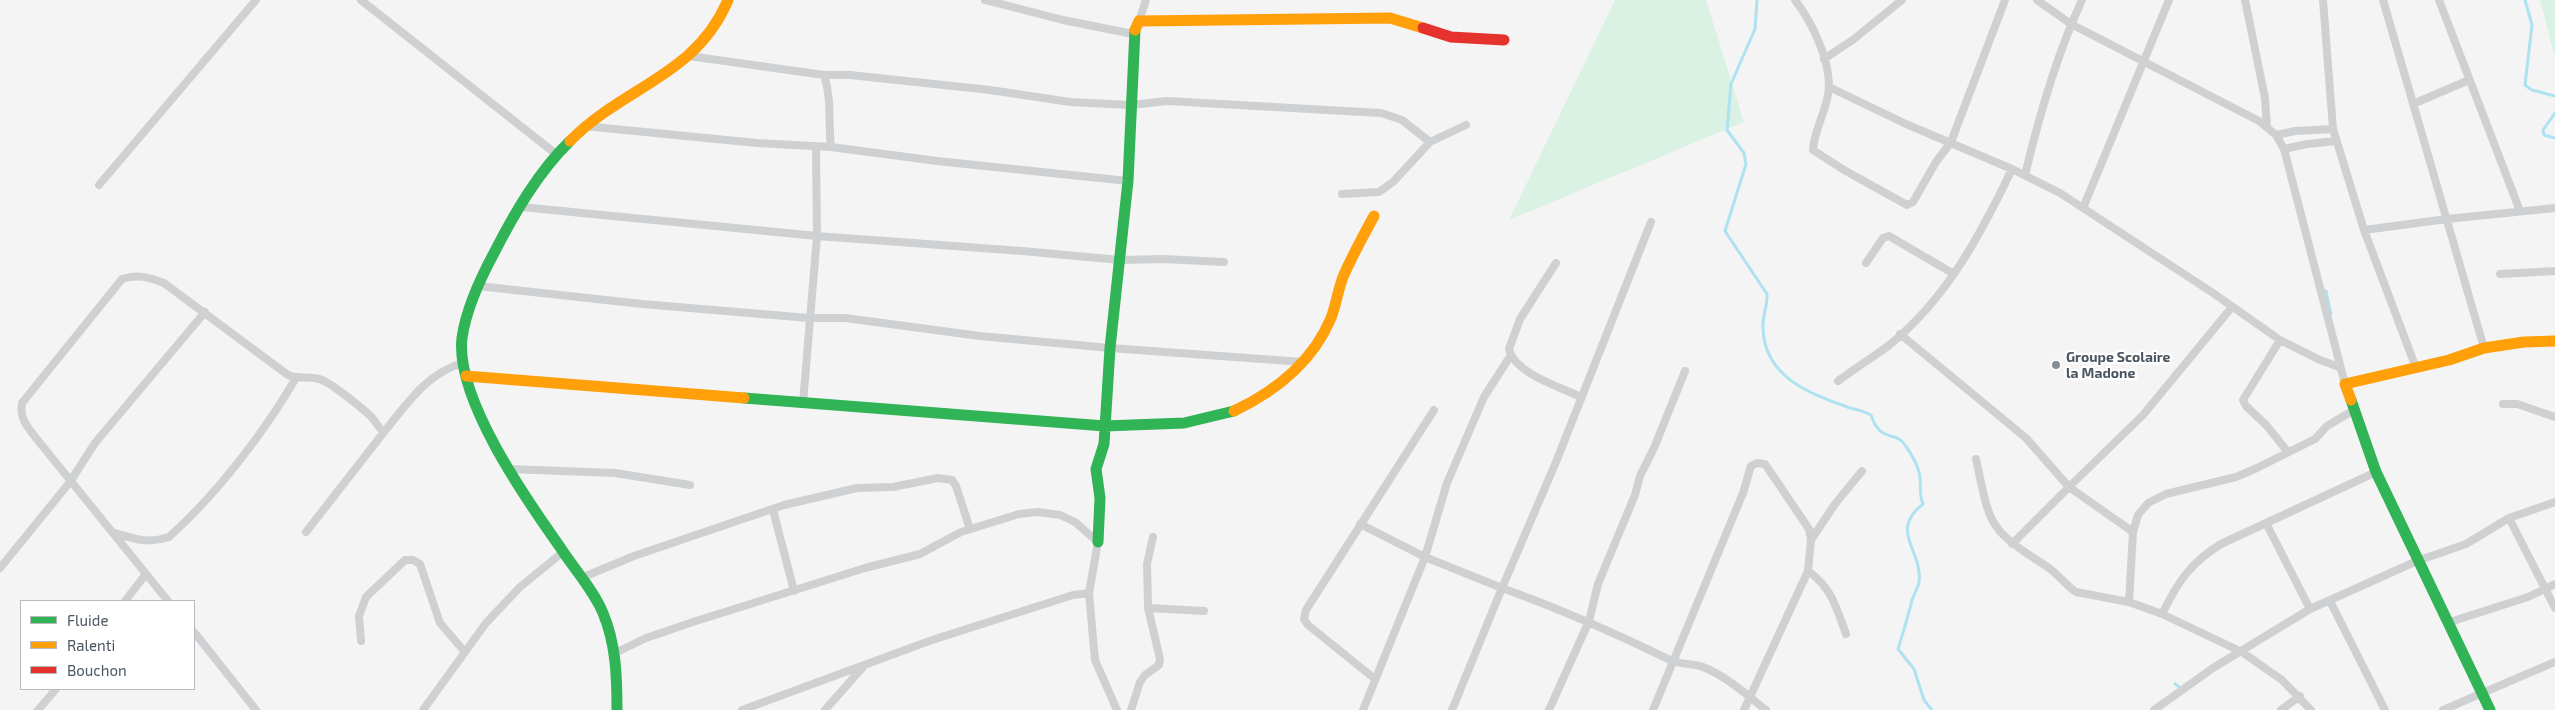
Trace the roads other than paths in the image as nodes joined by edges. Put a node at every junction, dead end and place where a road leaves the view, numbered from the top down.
1 (256, 0) edge
2 (361, 0) edge
3 (728, 0) edge
4 (985, 0) edge
5 (1146, 0) edge
6 (1795, 0) edge
7 (1902, 0) edge
8 (2005, 0) edge
9 (2037, 0) edge
10 (2082, 0) edge
11 (2169, 0) edge
12 (2245, 0) edge
13 (2323, 0) edge
14 (2383, 0) edge
15 (2439, 0) edge
16 (1139, 21) junction
17 (2071, 24) junction
18 (1133, 34) junction
19 (1504, 40) dead end
20 (689, 56) junction
21 (1824, 59) junction
22 (2144, 61) junction
23 (824, 75) junction
24 (2469, 80) junction
25 (1829, 87) junction
26 (2412, 104) junction
27 (1132, 105) junction
28 (1466, 125) dead end
29 (584, 126) junction
30 (2267, 127) junction
31 (2333, 129) junction
32 (2276, 135) junction
33 (1430, 142) junction
34 (1951, 142) junction
35 (2336, 142) junction
36 (816, 147) junction
37 (831, 147) junction
38 (2284, 149) junction
39 (556, 154) junction
40 (2012, 169) junction
41 (2025, 175) junction
42 (1128, 181) junction
43 (99, 185) dead end
44 (1342, 194) dead end
45 (521, 207) junction
46 (2084, 208) junction
47 (2555, 208) edge
48 (2520, 211) junction
49 (1374, 216) dead end
50 (2447, 218) junction
51 (1651, 222) dead end
52 (2364, 230) junction
53 (818, 236) junction
54 (1120, 260) junction
55 (1224, 262) dead end
56 (1556, 263) dead end
57 (1866, 263) dead end
58 (2555, 271) edge
59 (1954, 274) junction
60 (2500, 274) dead end
61 (478, 286) junction
62 (2232, 307) junction
63 (205, 312) junction
64 (809, 318) junction
65 (1900, 334) junction
66 (2280, 340) junction
67 (2555, 341) edge
68 (1110, 348) junction
69 (2484, 348) junction
70 (1510, 355) junction
71 (1303, 362) junction
72 (462, 363) junction
73 (2339, 366) junction
74 (2416, 368) junction
75 (1685, 371) dead end
76 (466, 376) junction
77 (296, 378) junction
78 (1838, 381) dead end
79 (2345, 384) junction
80 (1581, 397) junction
81 (803, 403) junction
82 (2503, 404) dead end
83 (1434, 410) dead end
84 (2354, 410) junction
85 (2555, 417) edge
86 (1105, 426) junction
87 (384, 432) junction
88 (2287, 451) junction
89 (1976, 459) dead end
90 (509, 469) junction
91 (1862, 471) dead end
92 (2376, 472) junction
93 (70, 482) junction
94 (690, 485) dead end
95 (2069, 487) junction
96 (2555, 502) edge
97 (773, 510) junction
98 (2510, 518) junction
99 (2266, 523) junction
100 (1360, 524) junction
101 (970, 529) junction
102 (306, 532) dead end
103 (2133, 532) junction
104 (115, 533) junction
105 (1153, 537) dead end
106 (1811, 540) junction
107 (1098, 542) junction
108 (2012, 544) junction
109 (563, 552) junction
110 (1425, 557) junction
111 (2417, 560) junction
112 (0, 568) edge
113 (1808, 571) junction
114 (146, 574) junction
115 (581, 578) junction
116 (2555, 584) edge
117 (1502, 588) junction
118 (2544, 590) junction
119 (794, 591) junction
120 (1089, 593) junction
121 (126, 600) edge
122 (167, 600) edge
123 (2330, 601) junction
124 (2129, 602) junction
125 (1148, 608) junction
126 (2555, 608) edge
127 (2310, 609) junction
128 (1204, 611) dead end
129 (2162, 614) junction
130 (1589, 621) junction
131 (2450, 622) junction
132 (195, 633) edge
133 (1846, 634) dead end
134 (361, 641) dead end
135 (464, 651) junction
136 (2242, 652) junction
137 (615, 653) junction
138 (1672, 661) junction
139 (2555, 662) edge
140 (865, 665) junction
141 (1375, 679) junction
142 (55, 690) edge
143 (2482, 693) junction
144 (1748, 696) junction
145 (2300, 696) junction
146 (38, 710) edge
147 (256, 710) edge
148 (423, 710) edge
149 (617, 710) edge
150 (742, 710) edge
151 (825, 710) edge
152 (1117, 710) edge
153 (1131, 710) edge
154 (1363, 710) edge
155 (1452, 710) edge
156 (1549, 710) edge
157 (1653, 710) edge
158 (1744, 710) edge
159 (1766, 710) edge
160 (2154, 710) edge
161 (2281, 710) edge
162 (2312, 710) edge
163 (2385, 710) edge
164 (2443, 710) edge
165 (2490, 710) edge

1 - 43 street
2 - 39 street
3 - 20 street
4 - 18 street
5 - 16 street
6 - 21 street
7 - 21 street
8 - 34 street
9 - 17 street
10 - 17 street
11 - 22 street
12 - 30 street
13 - 31 street
14 - 26 street
15 - 24 street
16 - 18 street
16 - 19 street
17 - 22 street
17 - 41 street
18 - 27 street
20 - 23 street
20 - 29 street
21 - 25 street
22 - 30 street
22 - 46 street
23 - 27 street
23 - 37 street
24 - 26 street
24 - 48 street
25 - 34 street
25 - 34 street
26 - 50 street
27 - 33 street
27 - 42 street
28 - 33 street
29 - 36 street
29 - 39 street
30 - 32 street
31 - 32 street
31 - 35 street
32 - 38 street
33 - 44 street
34 - 40 street
35 - 38 street
35 - 52 street
36 - 37 street
36 - 53 street
37 - 42 street
38 - 73 street
39 - 45 street
40 - 41 street
40 - 59 street
41 - 46 street
42 - 54 street
45 - 53 street
45 - 61 street
46 - 62 street
47 - 48 street
48 - 50 street
49 - 71 street
50 - 52 street
50 - 69 street
51 - 80 street
52 - 74 street
53 - 54 street
53 - 64 street
54 - 55 street
54 - 68 street
56 - 70 street
57 - 59 street
58 - 60 street
59 - 65 street
61 - 64 street
61 - 72 street
62 - 66 street
62 - 95 street
63 - 77 street
63 - 93 street
63 - 93 street
64 - 68 street
64 - 81 street
65 - 78 street
65 - 95 street
66 - 73 street
66 - 88 street
67 - 69 street
68 - 71 street
68 - 86 street
69 - 74 street
70 - 80 street
70 - 110 street
71 - 86 street
72 - 76 street
72 - 87 street
73 - 79 street
74 - 79 street
75 - 130 street
76 - 81 street
76 - 90 street
77 - 87 street
77 - 104 street
79 - 84 street
80 - 117 street
81 - 86 street
82 - 85 street
83 - 100 street
84 - 88 street
84 - 92 street
86 - 107 street
87 - 102 street
88 - 103 street
89 - 108 street
90 - 94 street
90 - 109 street
91 - 106 street
92 - 99 street
92 - 111 street
93 - 104 street
93 - 112 street
95 - 103 street
95 - 108 street
96 - 98 street
97 - 101 street
97 - 115 street
97 - 119 street
98 - 111 street
98 - 118 street
99 - 127 street
99 - 129 street
100 - 110 street
100 - 141 street
101 - 107 street
101 - 119 street
103 - 124 street
104 - 114 street
105 - 125 street
106 - 113 street
106 - 138 street
107 - 120 street
108 - 124 street
109 - 115 street
109 - 135 street
110 - 117 street
110 - 141 street
111 - 123 street
111 - 131 street
113 - 133 street
113 - 144 street
114 - 121 street
114 - 122 street
115 - 137 street
116 - 118 street
117 - 130 street
117 - 155 street
118 - 126 street
118 - 131 street
119 - 137 street
120 - 140 street
120 - 152 street
123 - 127 street
123 - 163 street
124 - 129 street
125 - 128 street
125 - 153 street
127 - 136 street
129 - 136 street
130 - 138 street
130 - 156 street
131 - 143 street
132 - 147 street
134 - 135 street
135 - 148 street
136 - 145 street
136 - 160 street
137 - 149 street
138 - 144 street
138 - 157 street
139 - 143 street
140 - 150 street
140 - 151 street
141 - 154 street
142 - 146 street
143 - 164 street
143 - 165 street
144 - 158 street
144 - 159 street
145 - 161 street
145 - 162 street

